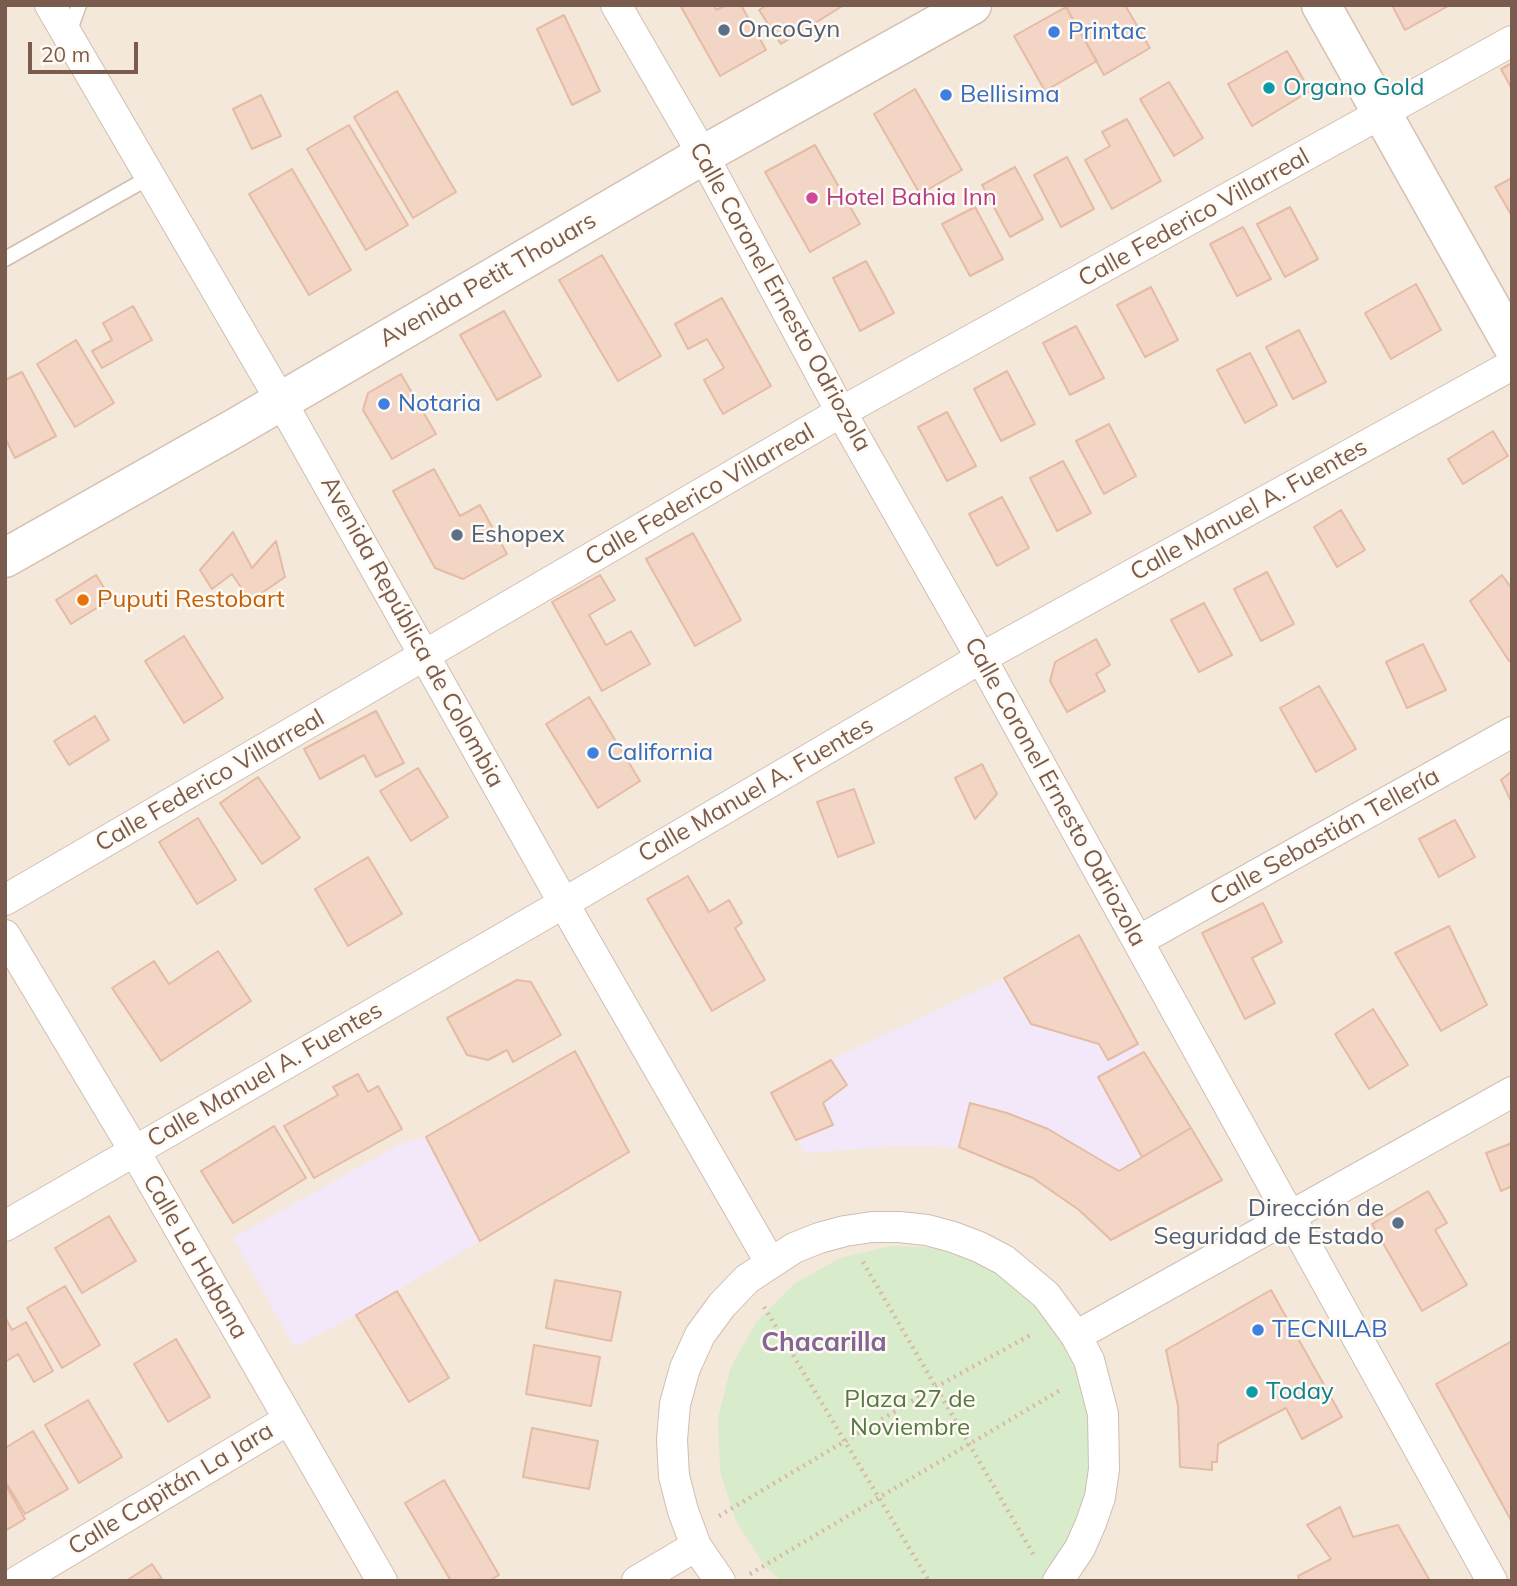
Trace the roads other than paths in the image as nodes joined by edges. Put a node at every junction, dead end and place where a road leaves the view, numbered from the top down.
1 (50, 5) edge
2 (79, 5) edge
3 (616, 5) edge
4 (972, 5) edge
5 (1321, 5) edge
6 (68, 36) junction
7 (1512, 41) edge
8 (1382, 114) junction
9 (703, 155) junction
10 (150, 177) junction
11 (5, 259) edge
12 (1512, 345) edge
13 (1512, 365) edge
14 (281, 401) junction
15 (841, 412) junction
16 (5, 558) edge
17 (425, 655) junction
18 (981, 657) junction
19 (1512, 732) edge
20 (5, 900) edge
21 (564, 903) junction
22 (5, 935) edge
23 (1138, 941) junction
24 (1512, 1093) edge
25 (134, 1150) junction
26 (1290, 1216) junction
27 (5, 1226) edge
28 (759, 1270) junction
29 (1070, 1326) junction
30 (288, 1420) junction
31 (696, 1546) junction
32 (18, 1581) edge
33 (382, 1581) edge
34 (637, 1581) edge
35 (720, 1581) edge
36 (1058, 1581) edge
37 (1492, 1581) edge

1 - 6 street, Avenida República de Colombia
2 - 6 lane
3 - 9 street, Calle Coronel Ernesto Odriozola
4 - 9 main road, Avenida Petit Thouars
5 - 8 main road
6 - 10 street, Avenida República de Colombia
7 - 8 street, Calle Federico Villarreal
8 - 12 main road
8 - 15 street, Calle Federico Villarreal
9 - 14 main road, Avenida Petit Thouars
9 - 15 street, Calle Coronel Ernesto Odriozola
10 - 11 lane
10 - 14 street, Avenida República de Colombia
13 - 18 street, Calle Manuel A. Fuentes
14 - 16 main road, Avenida Petit Thouars
14 - 17 street, Avenida República de Colombia
15 - 17 street, Calle Federico Villarreal
15 - 18 street, Calle Coronel Ernesto Odriozola
17 - 20 street, Calle Federico Villarreal
17 - 21 street, Avenida República de Colombia
18 - 21 street, Calle Manuel A. Fuentes
18 - 23 street, Calle Coronel Ernesto Odriozola
19 - 23 street, Calle Sebastián Tellería
21 - 25 street, Calle Manuel A. Fuentes
21 - 28 street, Avenida República de Colombia
22 - 25 street, Calle La Habana
23 - 26 street, Calle Coronel Ernesto Odriozola
24 - 26 street
25 - 27 street, Calle Manuel A. Fuentes
25 - 30 street, Calle La Habana
26 - 29 street
26 - 37 street, Calle Coronel Ernesto Odriozola
28 - 29 street
28 - 31 street
29 - 36 street
30 - 32 street, Calle Capitán La Jara
30 - 33 street, Calle La Habana
31 - 34 street
31 - 35 street

